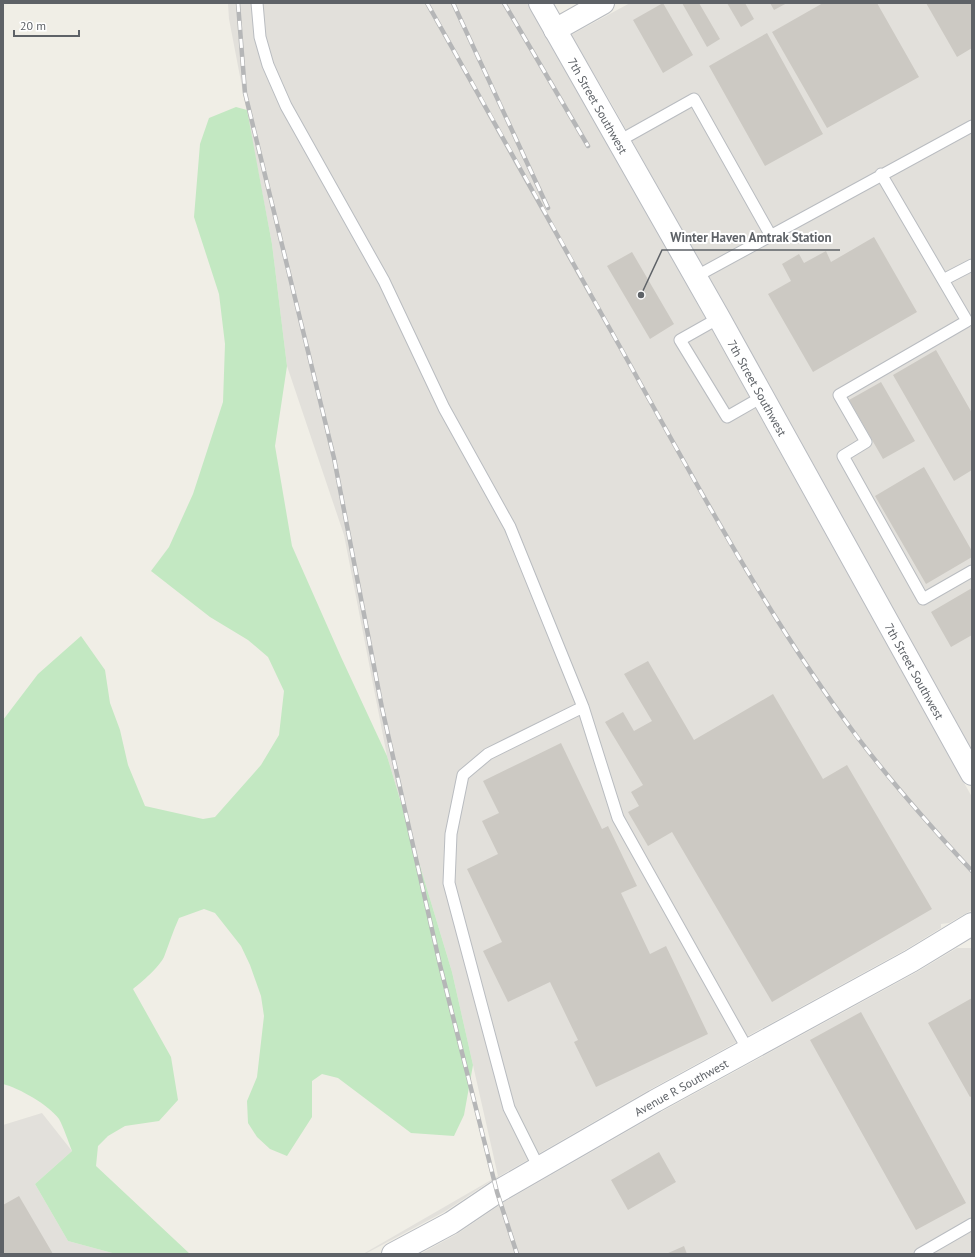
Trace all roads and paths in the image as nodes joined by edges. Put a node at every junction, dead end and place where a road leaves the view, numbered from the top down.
1 (257, 3) edge
2 (540, 3) edge
3 (603, 3) edge
4 (555, 30) junction
5 (972, 126) edge
6 (619, 141) junction
7 (881, 174) junction
8 (771, 236) junction
9 (972, 265) edge
10 (695, 277) junction
11 (943, 280) junction
12 (719, 318) junction
13 (762, 397) junction
14 (972, 572) edge
15 (583, 707) junction
16 (972, 774) edge
17 (972, 924) edge
18 (963, 936) edge
19 (748, 1050) junction
20 (539, 1168) junction
21 (972, 1224) edge
22 (393, 1254) edge
23 (920, 1254) edge

1 - 15 lane
2 - 4 street, 7th Street Southwest
3 - 4 street
4 - 6 street, 7th Street Southwest
5 - 7 lane
6 - 8 lane
6 - 10 street, 7th Street Southwest
7 - 8 lane
7 - 11 lane
8 - 10 lane
9 - 11 lane
10 - 12 street, 7th Street Southwest
11 - 14 lane
12 - 13 street, 7th Street Southwest
12 - 13 lane
13 - 16 street, 7th Street Southwest
15 - 19 lane
15 - 20 lane
17 - 18 street, Avenue R Southwest
18 - 19 street, Avenue R Southwest
19 - 20 street, Avenue R Southwest
20 - 22 street, Avenue R Southwest
21 - 23 lane

